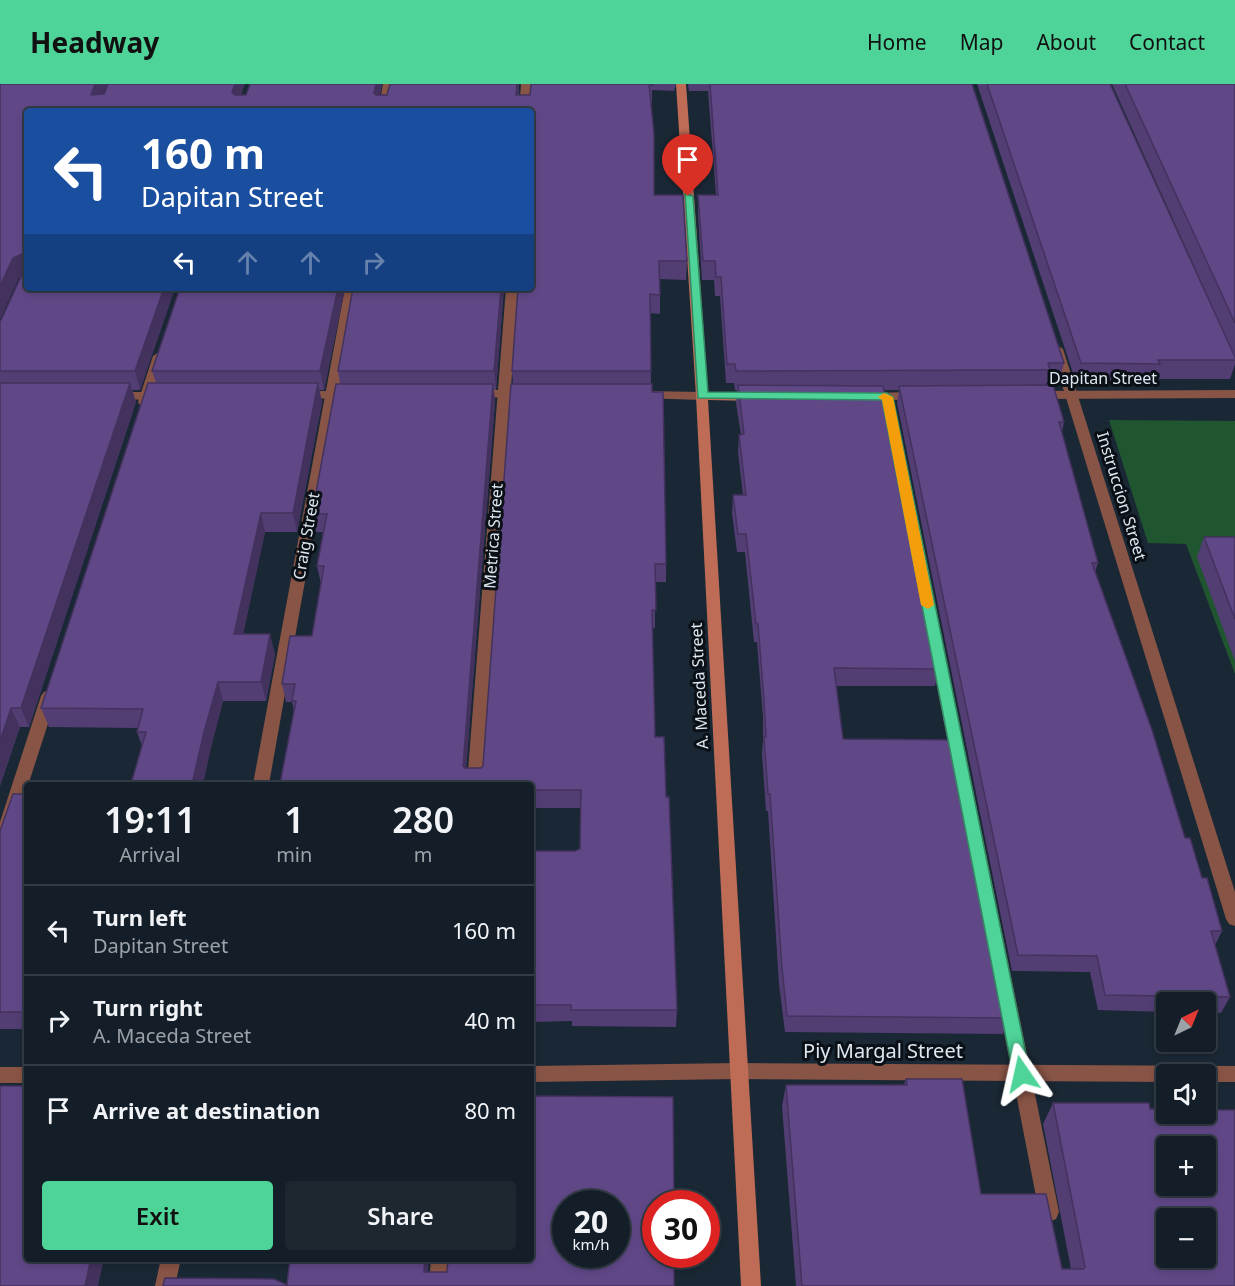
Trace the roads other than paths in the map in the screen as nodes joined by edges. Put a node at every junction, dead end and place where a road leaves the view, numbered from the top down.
1 (388, 84) edge
2 (526, 84) edge
3 (681, 84) edge
4 (384, 108) edge
5 (524, 108) edge
6 (350, 291) edge
7 (512, 291) edge
8 (1053, 339) edge
9 (164, 342) edge
10 (458, 394) edge
11 (505, 394) junction
12 (549, 394) edge
13 (1072, 394) junction
14 (1235, 394) edge
15 (285, 395) edge
16 (332, 395) junction
17 (366, 395) edge
18 (627, 395) edge
19 (1025, 395) edge
20 (101, 396) edge
21 (145, 396) junction
22 (180, 396) edge
23 (702, 396) junction
24 (933, 396) edge
25 (771, 397) edge
26 (851, 397) edge
27 (887, 397) junction
28 (138, 419) edge
29 (54, 678) edge
30 (261, 782) edge
31 (475, 782) edge
32 (0, 847) edge
33 (1235, 919) edge
34 (738, 1071) junction
35 (534, 1074) edge
36 (1022, 1074) junction
37 (1235, 1074) edge
38 (0, 1075) edge
39 (24, 1075) edge
40 (1052, 1228) edge
41 (170, 1262) edge
42 (441, 1262) edge
43 (165, 1286) edge
44 (439, 1286) edge
45 (751, 1286) edge

1 - 4 street
2 - 5 street
3 - 23 main road, A. Maceda Street
6 - 16 street, Craig Street
7 - 11 street, Metrica Street
8 - 13 street, Instruccion Street
9 - 21 street
10 - 11 street
11 - 12 street
11 - 31 street, Metrica Street
13 - 14 street, Dapitan Street
13 - 19 street, Dapitan Street
13 - 33 street, Instruccion Street
15 - 16 street
16 - 17 street
16 - 30 street, Craig Street
18 - 23 street
20 - 21 street
21 - 22 street
21 - 28 street
23 - 25 main road
23 - 34 main road, A. Maceda Street
24 - 27 street
26 - 27 street
27 - 36 street
29 - 32 street
34 - 35 street, Piy Margal Street
34 - 36 street, Piy Margal Street
34 - 45 main road, A. Maceda Street
36 - 37 street, Piy Margal Street
36 - 40 street
38 - 39 street
41 - 43 street
42 - 44 street

